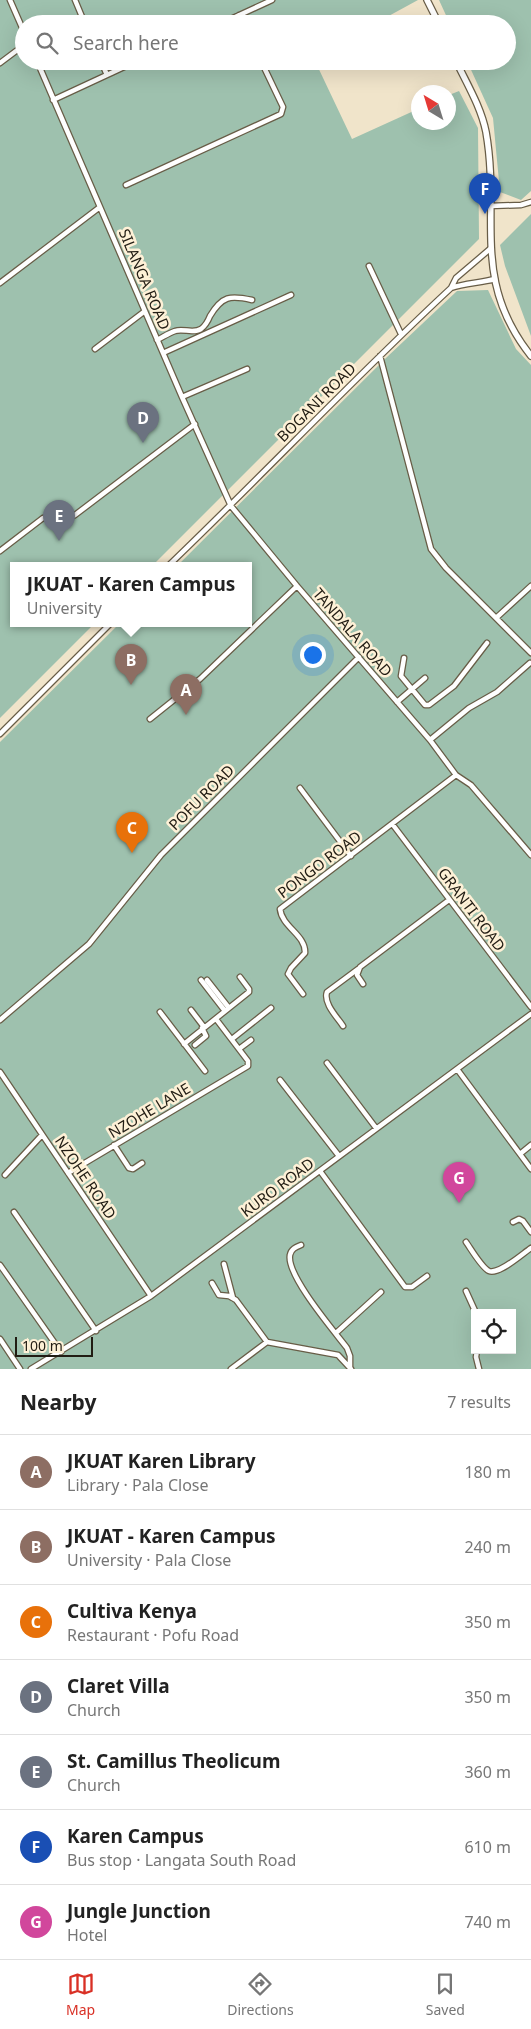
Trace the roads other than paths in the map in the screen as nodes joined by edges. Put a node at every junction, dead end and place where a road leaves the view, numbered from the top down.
1 (10, 0) edge
2 (75, 0) edge
3 (272, 0) edge
4 (427, 0) edge
5 (17, 15) edge
6 (81, 15) edge
7 (239, 15) edge
8 (434, 15) edge
9 (15, 52) edge
10 (0, 63) edge
11 (41, 70) edge
12 (105, 70) edge
13 (118, 70) edge
14 (265, 70) edge
15 (460, 70) edge
16 (107, 75) junction
17 (54, 100) junction
18 (126, 185) dead end
19 (531, 202) edge
20 (490, 206) junction
21 (100, 207) junction
22 (490, 250) junction
23 (369, 266) dead end
24 (494, 279) junction
25 (0, 282) edge
26 (451, 288) junction
27 (291, 295) dead end
28 (252, 300) dead end
29 (145, 311) junction
30 (401, 334) junction
31 (157, 340) junction
32 (95, 349) dead end
33 (163, 354) junction
34 (380, 356) junction
35 (531, 356) edge
36 (247, 369) dead end
37 (182, 397) junction
38 (195, 424) junction
39 (231, 506) junction
40 (0, 551) edge
41 (172, 562) edge
42 (297, 586) junction
43 (531, 586) edge
44 (496, 618) junction
45 (107, 627) edge
46 (487, 643) dead end
47 (531, 653) edge
48 (359, 657) junction
49 (404, 658) dead end
50 (530, 663) dead end
51 (424, 678) dead end
52 (412, 689) junction
53 (397, 702) junction
54 (150, 719) dead end
55 (0, 734) edge
56 (430, 740) junction
57 (456, 775) junction
58 (300, 788) dead end
59 (393, 825) junction
60 (351, 856) junction
61 (531, 856) edge
62 (448, 900) junction
63 (358, 969) junction
64 (240, 977) dead end
65 (202, 980) dead end
66 (207, 980) dead end
67 (363, 984) dead end
68 (302, 994) dead end
69 (531, 1007) edge
70 (271, 1008) dead end
71 (227, 1009) junction
72 (191, 1010) dead end
73 (160, 1012) dead end
74 (531, 1014) edge
75 (216, 1018) junction
76 (0, 1020) edge
77 (343, 1026) dead end
78 (203, 1028) junction
79 (232, 1039) junction
80 (251, 1040) dead end
81 (184, 1044) junction
82 (195, 1046) dead end
83 (239, 1049) junction
84 (327, 1063) dead end
85 (457, 1070) junction
86 (205, 1071) dead end
87 (0, 1072) edge
88 (280, 1080) dead end
89 (376, 1128) junction
90 (42, 1135) junction
91 (114, 1145) junction
92 (531, 1145) edge
93 (520, 1154) junction
94 (339, 1156) junction
95 (142, 1163) dead end
96 (531, 1169) edge
97 (320, 1171) junction
98 (68, 1172) junction
99 (5, 1176) dead end
100 (14, 1212) dead end
101 (512, 1222) dead end
102 (531, 1232) edge
103 (466, 1242) dead end
104 (301, 1245) dead end
105 (531, 1248) edge
106 (224, 1264) dead end
107 (0, 1265) edge
108 (427, 1276) dead end
109 (212, 1283) dead end
110 (466, 1291) dead end
111 (381, 1292) dead end
112 (151, 1296) junction
113 (233, 1298) junction
114 (474, 1309) edge
115 (96, 1331) junction
116 (336, 1333) junction
117 (0, 1339) edge
118 (267, 1342) junction
119 (61, 1352) junction
120 (476, 1354) edge
121 (351, 1368) edge
122 (20, 1369) edge
123 (31, 1369) edge
124 (231, 1369) edge
125 (479, 1369) edge

1 - 5 street
2 - 6 street
3 - 7 street
4 - 8 street
9 - 10 street
11 - 17 street, SILANGA ROAD
12 - 16 street
13 - 16 street
14 - 18 street
15 - 20 street
16 - 17 street
17 - 21 street, SILANGA ROAD
19 - 20 street
20 - 22 street
21 - 25 street
21 - 29 street, SILANGA ROAD
22 - 24 street
22 - 26 street, BOGANI ROAD
23 - 30 street
24 - 26 street
24 - 35 street
26 - 30 street, BOGANI ROAD
27 - 33 street
28 - 31 street
29 - 31 street, SILANGA ROAD
29 - 32 street
30 - 34 street, BOGANI ROAD
31 - 33 street, SILANGA ROAD
33 - 37 street, SILANGA ROAD
34 - 39 street, BOGANI ROAD
34 - 44 street
36 - 37 street
37 - 38 street, SILANGA ROAD
38 - 39 street, SILANGA ROAD
38 - 40 street
39 - 41 street, BOGANI ROAD
39 - 42 street, TANDALA ROAD
42 - 48 street, TANDALA ROAD
42 - 54 street
43 - 44 street
44 - 47 street
45 - 55 street
46 - 52 street
48 - 53 street, TANDALA ROAD
48 - 76 street, POFU ROAD
49 - 52 street
50 - 56 street
51 - 52 street
52 - 53 street
53 - 56 street, TANDALA ROAD
56 - 57 street, TANDALA ROAD
57 - 59 street, PONGO ROAD
57 - 61 street, TANDALA ROAD
58 - 60 street
59 - 60 street, PONGO ROAD
59 - 62 street, GRANTI ROAD
60 - 68 street, PONGO ROAD
62 - 63 street
62 - 69 street, GRANTI ROAD
63 - 67 street
63 - 77 street
64 - 71 street
65 - 71 street
66 - 71 street
70 - 79 street
71 - 75 street
72 - 78 street
73 - 81 street
74 - 85 street, KURO ROAD
75 - 78 street
75 - 79 street
78 - 81 street
78 - 82 street
79 - 83 street
80 - 83 street
81 - 86 street
83 - 91 street, NZOHE LANE
84 - 89 street
85 - 89 street, KURO ROAD
85 - 93 street
87 - 90 street, NZOHE ROAD
88 - 94 street
89 - 94 street, KURO ROAD
90 - 98 street, NZOHE ROAD
90 - 99 street
91 - 95 street
91 - 98 street, NZOHE LANE
92 - 93 street
93 - 96 street
94 - 97 street, KURO ROAD
97 - 108 street
97 - 112 street, KURO ROAD
98 - 112 street, NZOHE ROAD
100 - 115 street
101 - 102 street
103 - 105 street
104 - 116 street
106 - 113 street
107 - 119 street
109 - 113 street
110 - 114 street
111 - 116 street
112 - 115 street, KURO ROAD
113 - 118 street
115 - 119 street, KURO ROAD
116 - 121 street
117 - 122 street
118 - 121 street
118 - 124 street
119 - 123 street, KURO ROAD
120 - 125 street

